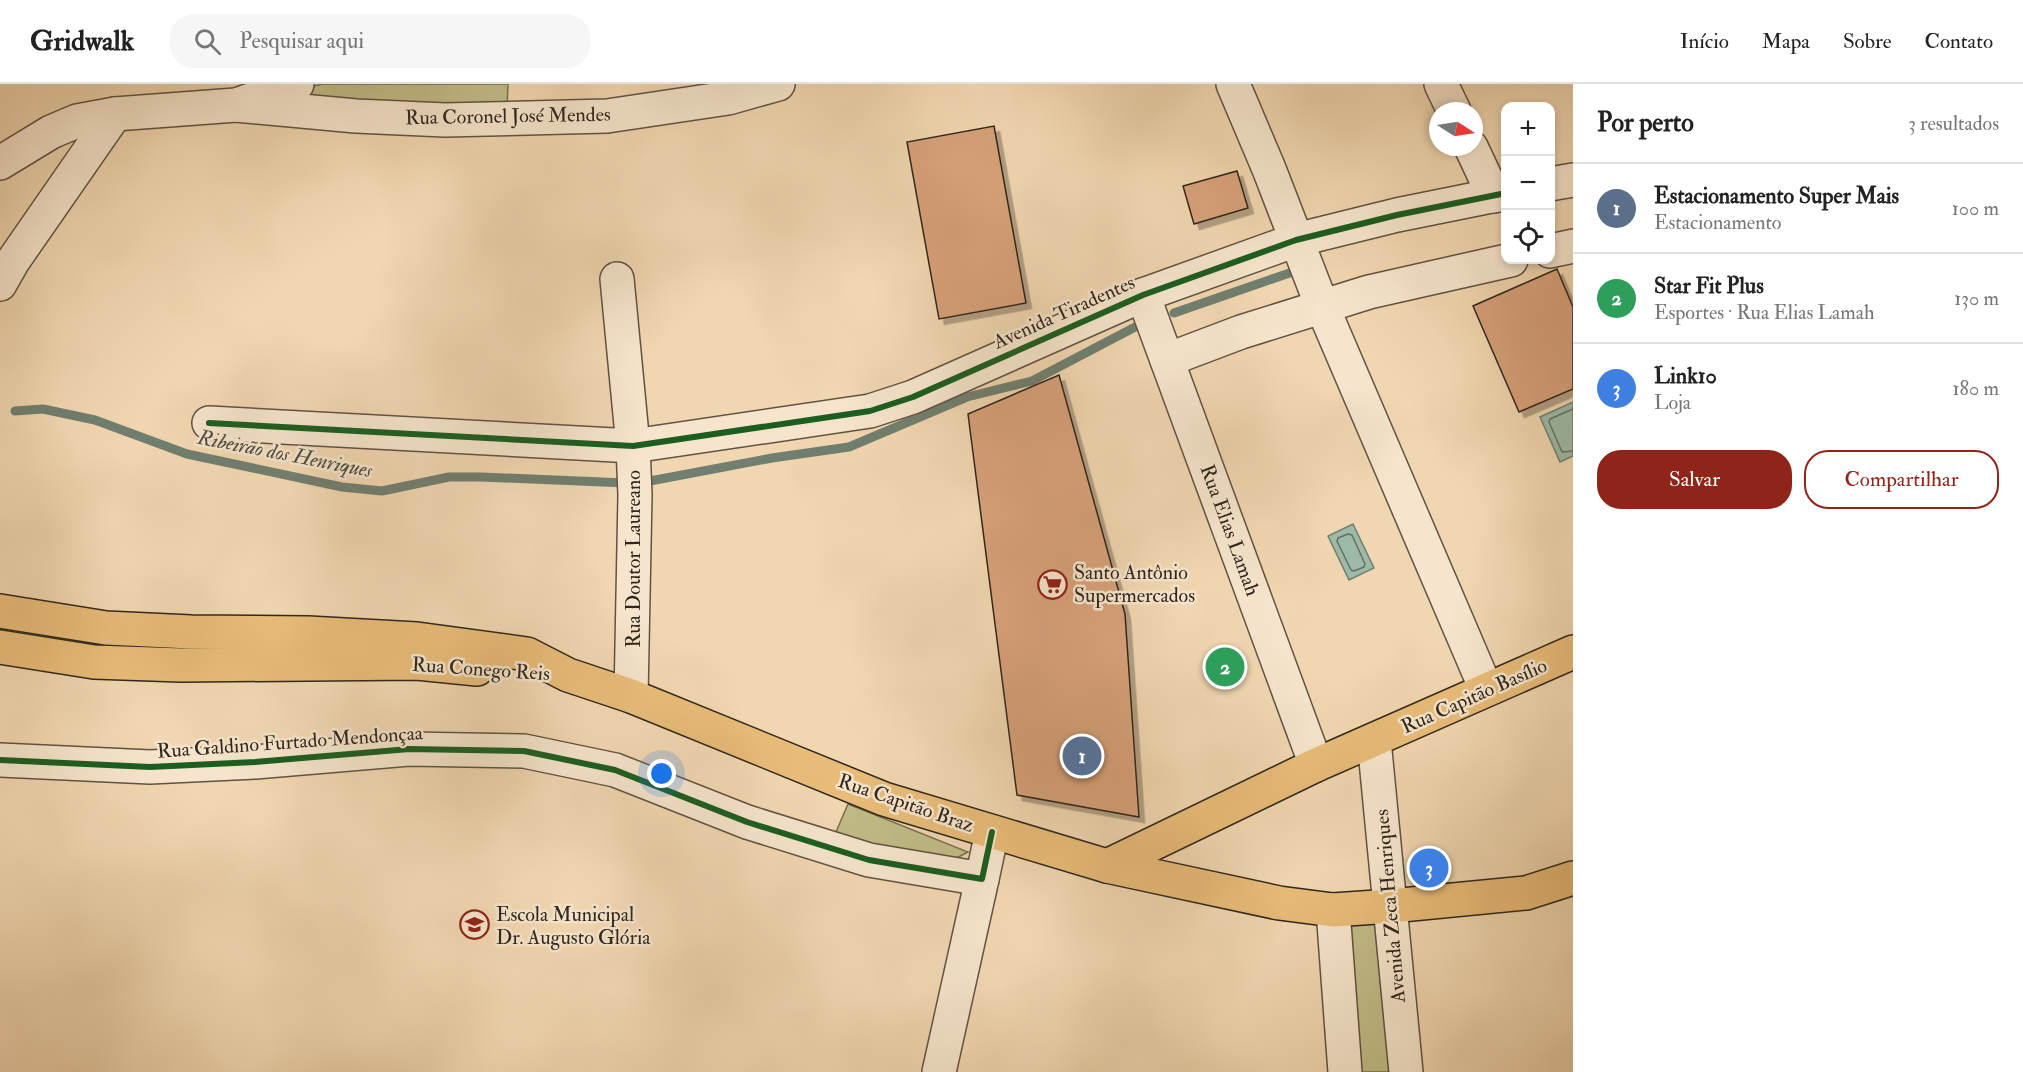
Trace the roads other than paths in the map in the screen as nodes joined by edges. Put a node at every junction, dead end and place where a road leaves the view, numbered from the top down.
1 (297, 84) edge
2 (778, 84) edge
3 (1233, 84) edge
4 (1441, 84) edge
5 (1450, 102) edge
6 (236, 105) junction
7 (116, 114) junction
8 (1477, 156) edge
9 (0, 163) edge
10 (1573, 180) edge
11 (1555, 183) edge
12 (1500, 194) edge
13 (1296, 240) junction
14 (1573, 246) edge
15 (1555, 250) edge
16 (1501, 262) edge
17 (617, 279) dead end
18 (0, 284) edge
19 (1143, 295) junction
20 (1322, 306) junction
21 (1167, 360) junction
22 (209, 423) dead end
23 (633, 446) junction
24 (0, 611) edge
25 (0, 647) edge
26 (1573, 652) edge
27 (568, 675) junction
28 (1486, 689) junction
29 (631, 696) junction
30 (1374, 740) junction
31 (0, 760) edge
32 (1316, 765) junction
33 (992, 832) junction
34 (1107, 866) junction
35 (1573, 878) edge
36 (982, 879) junction
37 (1391, 906) junction
38 (1333, 910) junction
39 (939, 1072) edge
40 (1345, 1072) edge
41 (1406, 1072) edge

1 - 6 street
2 - 6 street, Rua Coronel José Mendes
3 - 13 street
4 - 5 street
6 - 7 street
7 - 9 street
7 - 18 street
8 - 12 street
10 - 11 street
12 - 13 street, Avenida Tiradentes
13 - 19 street, Avenida Tiradentes
13 - 20 street
14 - 15 street
16 - 20 street
17 - 23 street, Rua Doutor Laureano
19 - 21 street, Rua Elias Lamah
19 - 23 street, Avenida Tiradentes
20 - 21 street
20 - 28 street
21 - 32 street, Rua Elias Lamah
22 - 23 street, Avenida Tiradentes
23 - 29 street, Rua Doutor Laureano
24 - 27 main road, Rua Conego Reis
25 - 27 main road, Rua Conego Reis
26 - 28 main road, Rua Capitão Basílio
27 - 29 main road, Rua Capitão Braz
28 - 30 main road, Rua Capitão Basílio
29 - 33 main road, Rua Capitão Braz
30 - 32 main road
30 - 37 street, Avenida Zeca Henriques
31 - 36 street, Rua Galdino Furtado Mendonçaa
32 - 34 main road
33 - 34 main road, Rua Capitão Braz
33 - 36 street
34 - 38 main road
35 - 37 main road
36 - 39 street
37 - 38 main road
37 - 41 street, Avenida Zeca Henriques
38 - 40 street

